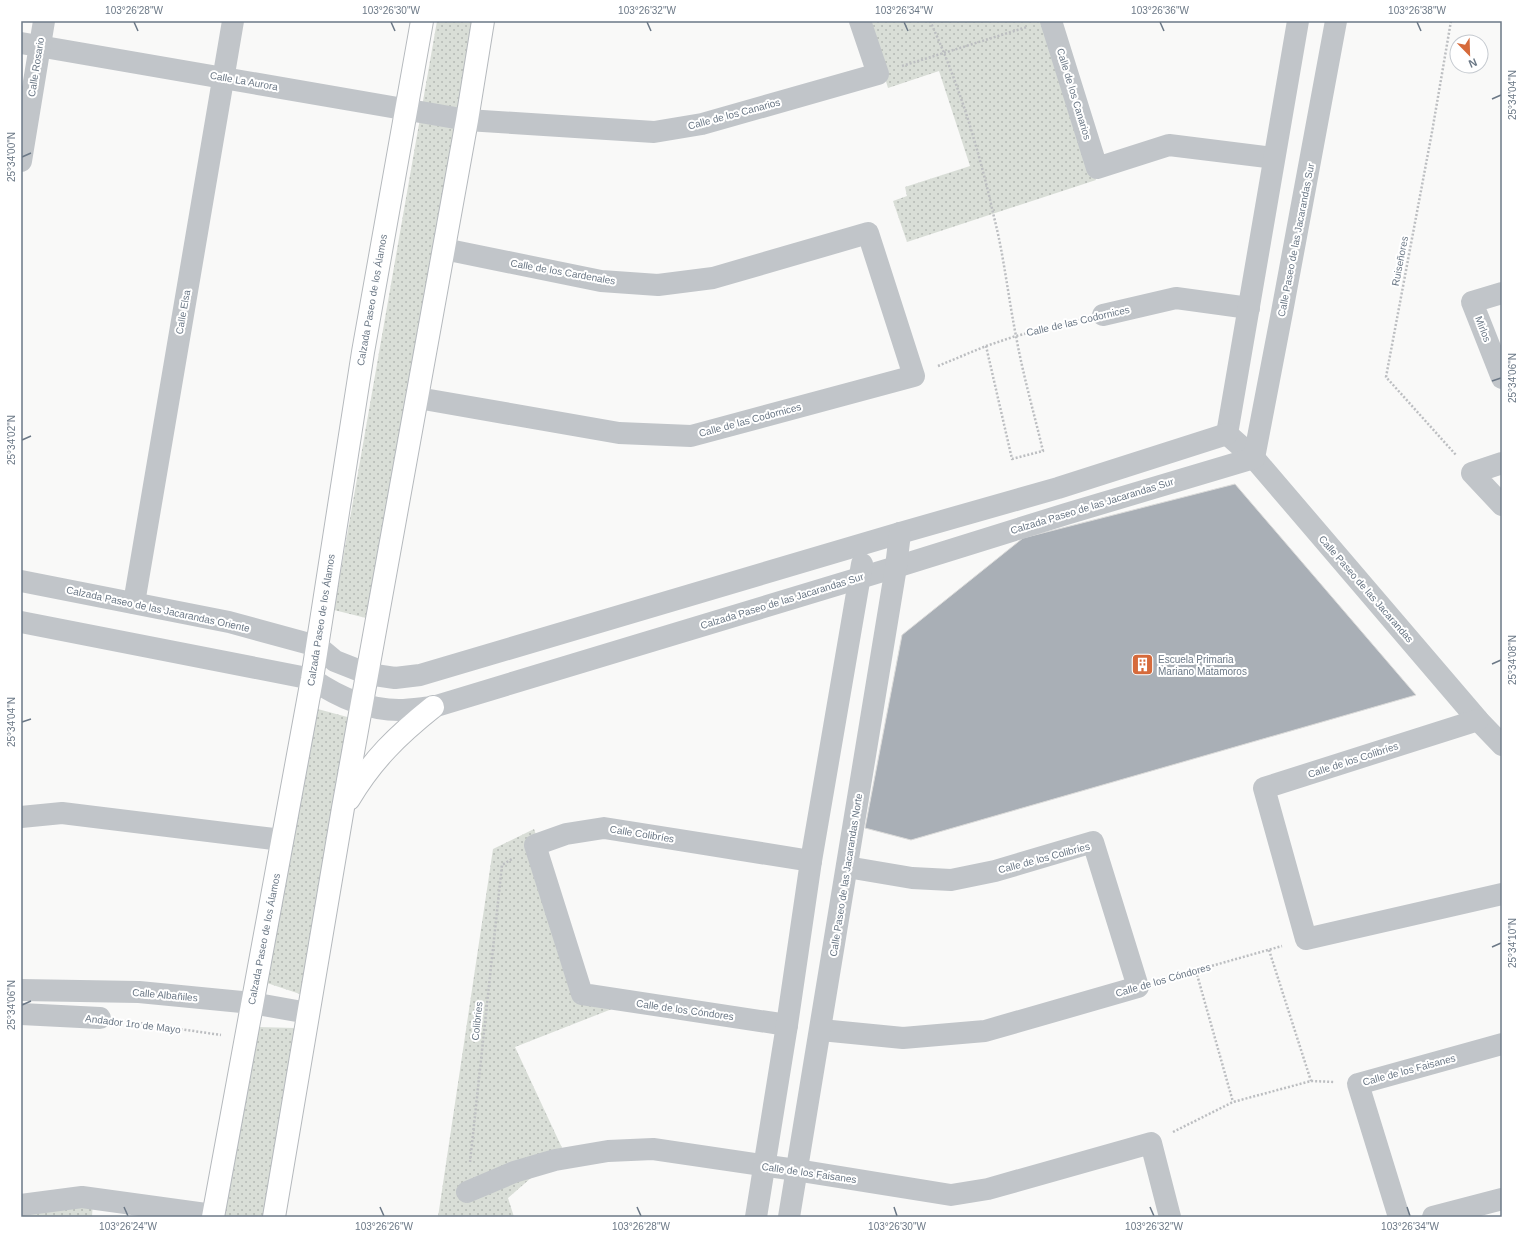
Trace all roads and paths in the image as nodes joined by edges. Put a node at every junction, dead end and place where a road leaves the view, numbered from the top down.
1 (44, 21) edge
2 (233, 21) edge
3 (422, 21) edge
4 (483, 21) edge
5 (860, 21) edge
6 (930, 21) edge
7 (1298, 21) edge
8 (1336, 21) edge
9 (1451, 21) edge
10 (1042, 23) edge
11 (30, 44) edge
12 (945, 53) junction
13 (878, 74) junction
14 (224, 78) junction
15 (406, 109) junction
16 (467, 120) junction
17 (1274, 158) junction
18 (21, 161) edge
19 (444, 249) junction
20 (1502, 293) edge
21 (1249, 308) junction
22 (1103, 315) joint
23 (1016, 336) junction
24 (986, 346) junction
25 (914, 376) junction
26 (1502, 378) edge
27 (418, 398) junction
28 (1228, 434) junction
29 (1254, 458) junction
30 (1502, 464) edge
31 (1472, 473) junction
32 (1502, 505) edge
33 (900, 533) junction
34 (864, 543) junction
35 (896, 567) junction
36 (860, 577) junction
37 (21, 581) edge
38 (134, 603) junction
39 (21, 622) edge
40 (317, 646) junction
41 (368, 674) junction
42 (312, 679) junction
43 (362, 704) junction
44 (434, 707) junction
45 (1478, 720) junction
46 (1502, 745) edge
47 (343, 808) junction
48 (21, 817) edge
49 (282, 840) junction
50 (535, 845) junction
51 (811, 861) junction
52 (847, 867) junction
53 (1502, 894) edge
54 (1306, 939) junction
55 (1269, 950) junction
56 (1196, 971) junction
57 (1138, 987) junction
58 (21, 990) edge
59 (252, 1003) junction
60 (308, 1013) junction
61 (21, 1014) edge
62 (100, 1018) joint
63 (787, 1025) junction
64 (821, 1030) junction
65 (245, 1038) junction
66 (1502, 1044) edge
67 (1311, 1081) junction
68 (1358, 1084) junction
69 (1233, 1102) junction
70 (1151, 1143) junction
71 (764, 1166) junction
72 (796, 1170) junction
73 (467, 1192) joint
74 (1502, 1199) edge
75 (25, 1209) edge
76 (213, 1216) edge
77 (274, 1217) edge
78 (756, 1217) edge
79 (789, 1217) edge
80 (1170, 1217) edge
81 (1400, 1217) edge
82 (1433, 1217) edge

1 - 11 street, Calle Rosario
2 - 14 street, Calle Elsa
3 - 15 main road, Calzada Paseo de los Álamos
4 - 16 main road
5 - 13 street
6 - 12 path
7 - 17 street
8 - 29 street, Calle Paseo de las Jacarandas Sur
9 - 31 path, Ruiseñores
10 - 12 path
10 - 17 street, Calle de los Canarios
11 - 14 street, Calle La Aurora
11 - 18 street, Calle Rosario
12 - 13 path
12 - 23 path
13 - 16 street, Calle de los Canarios
14 - 15 street, Calle La Aurora
14 - 38 street, Calle Elsa
15 - 16 street, Calle La Aurora
15 - 40 main road, Calzada Paseo de los Álamos
16 - 19 main road
17 - 21 street
19 - 25 street, Calle de los Cardenales
19 - 27 main road
20 - 26 street, Mirlos
21 - 22 street, Calle de las Codornices
21 - 28 street
22 - 23 path, Calle de las Codornices
23 - 24 path, Calle de las Codornices
23 - 24 path
24 - 25 path, Calle de las Codornices
25 - 27 street, Calle de las Codornices
27 - 41 main road
28 - 29 street, Calle Paseo de las Jacarandas
28 - 33 street
29 - 35 street, Calzada Paseo de las Jacarandas Sur
29 - 45 street, Calle Paseo de las Jacarandas
30 - 31 street
31 - 32 street
33 - 34 street
33 - 35 street, Calle Paseo de las Jacarandas Norte
34 - 36 street
34 - 41 street
35 - 36 street, Calzada Paseo de las Jacarandas Sur
35 - 52 street, Calle Paseo de las Jacarandas Norte
36 - 44 street, Calzada Paseo de las Jacarandas Sur
36 - 51 street
37 - 38 street, Calzada Paseo de las Jacarandas Oriente
38 - 40 street, Calzada Paseo de las Jacarandas Oriente
39 - 42 street
40 - 41 street
40 - 42 main road, Calzada Paseo de los Álamos
41 - 43 main road
42 - 43 street, Calzada Paseo de las Jacarandas Sur
42 - 49 main road, Calzada Paseo de los Álamos
43 - 44 street, Calzada Paseo de las Jacarandas Sur
43 - 47 main road
44 - 47 main road
45 - 46 street, Calle Paseo de las Jacarandas
45 - 54 street, Calle de los Colibríes
47 - 60 main road
48 - 49 street
49 - 59 main road, Calzada Paseo de los Álamos
50 - 51 street, Calle Colibríes
50 - 63 street, Calle de los Cóndores
50 - 73 path, Colibries
51 - 63 street
52 - 57 street, Calle de los Colibríes
52 - 64 street, Calle Paseo de las Jacarandas Norte
53 - 54 street
54 - 55 path, Calle de los Cóndores
55 - 56 path, Calle de los Cóndores
55 - 67 path
56 - 57 path, Calle de los Cóndores
56 - 69 path
57 - 64 street, Calle de los Cóndores
58 - 59 street, Calle Albañiles
59 - 60 street, Calle Albañiles
59 - 65 main road, Calzada Paseo de los Álamos
60 - 77 main road
61 - 62 street, Andador 1ro de Mayo
62 - 65 path, Andador 1ro de Mayo
63 - 71 street
64 - 72 street, Calle Paseo de las Jacarandas Norte
65 - 76 main road, Calzada Paseo de los Álamos
66 - 68 street, Calle de los Faisanes
67 - 68 path
67 - 69 path
68 - 81 street, Calle de los Faisanes
69 - 70 path
70 - 72 street, Calle de los Faisanes
70 - 80 street
71 - 72 street, Calle de los Faisanes
71 - 73 street, Calle de los Faisanes
71 - 78 street
72 - 79 street, Calle Paseo de las Jacarandas Norte
74 - 82 street
75 - 76 street

